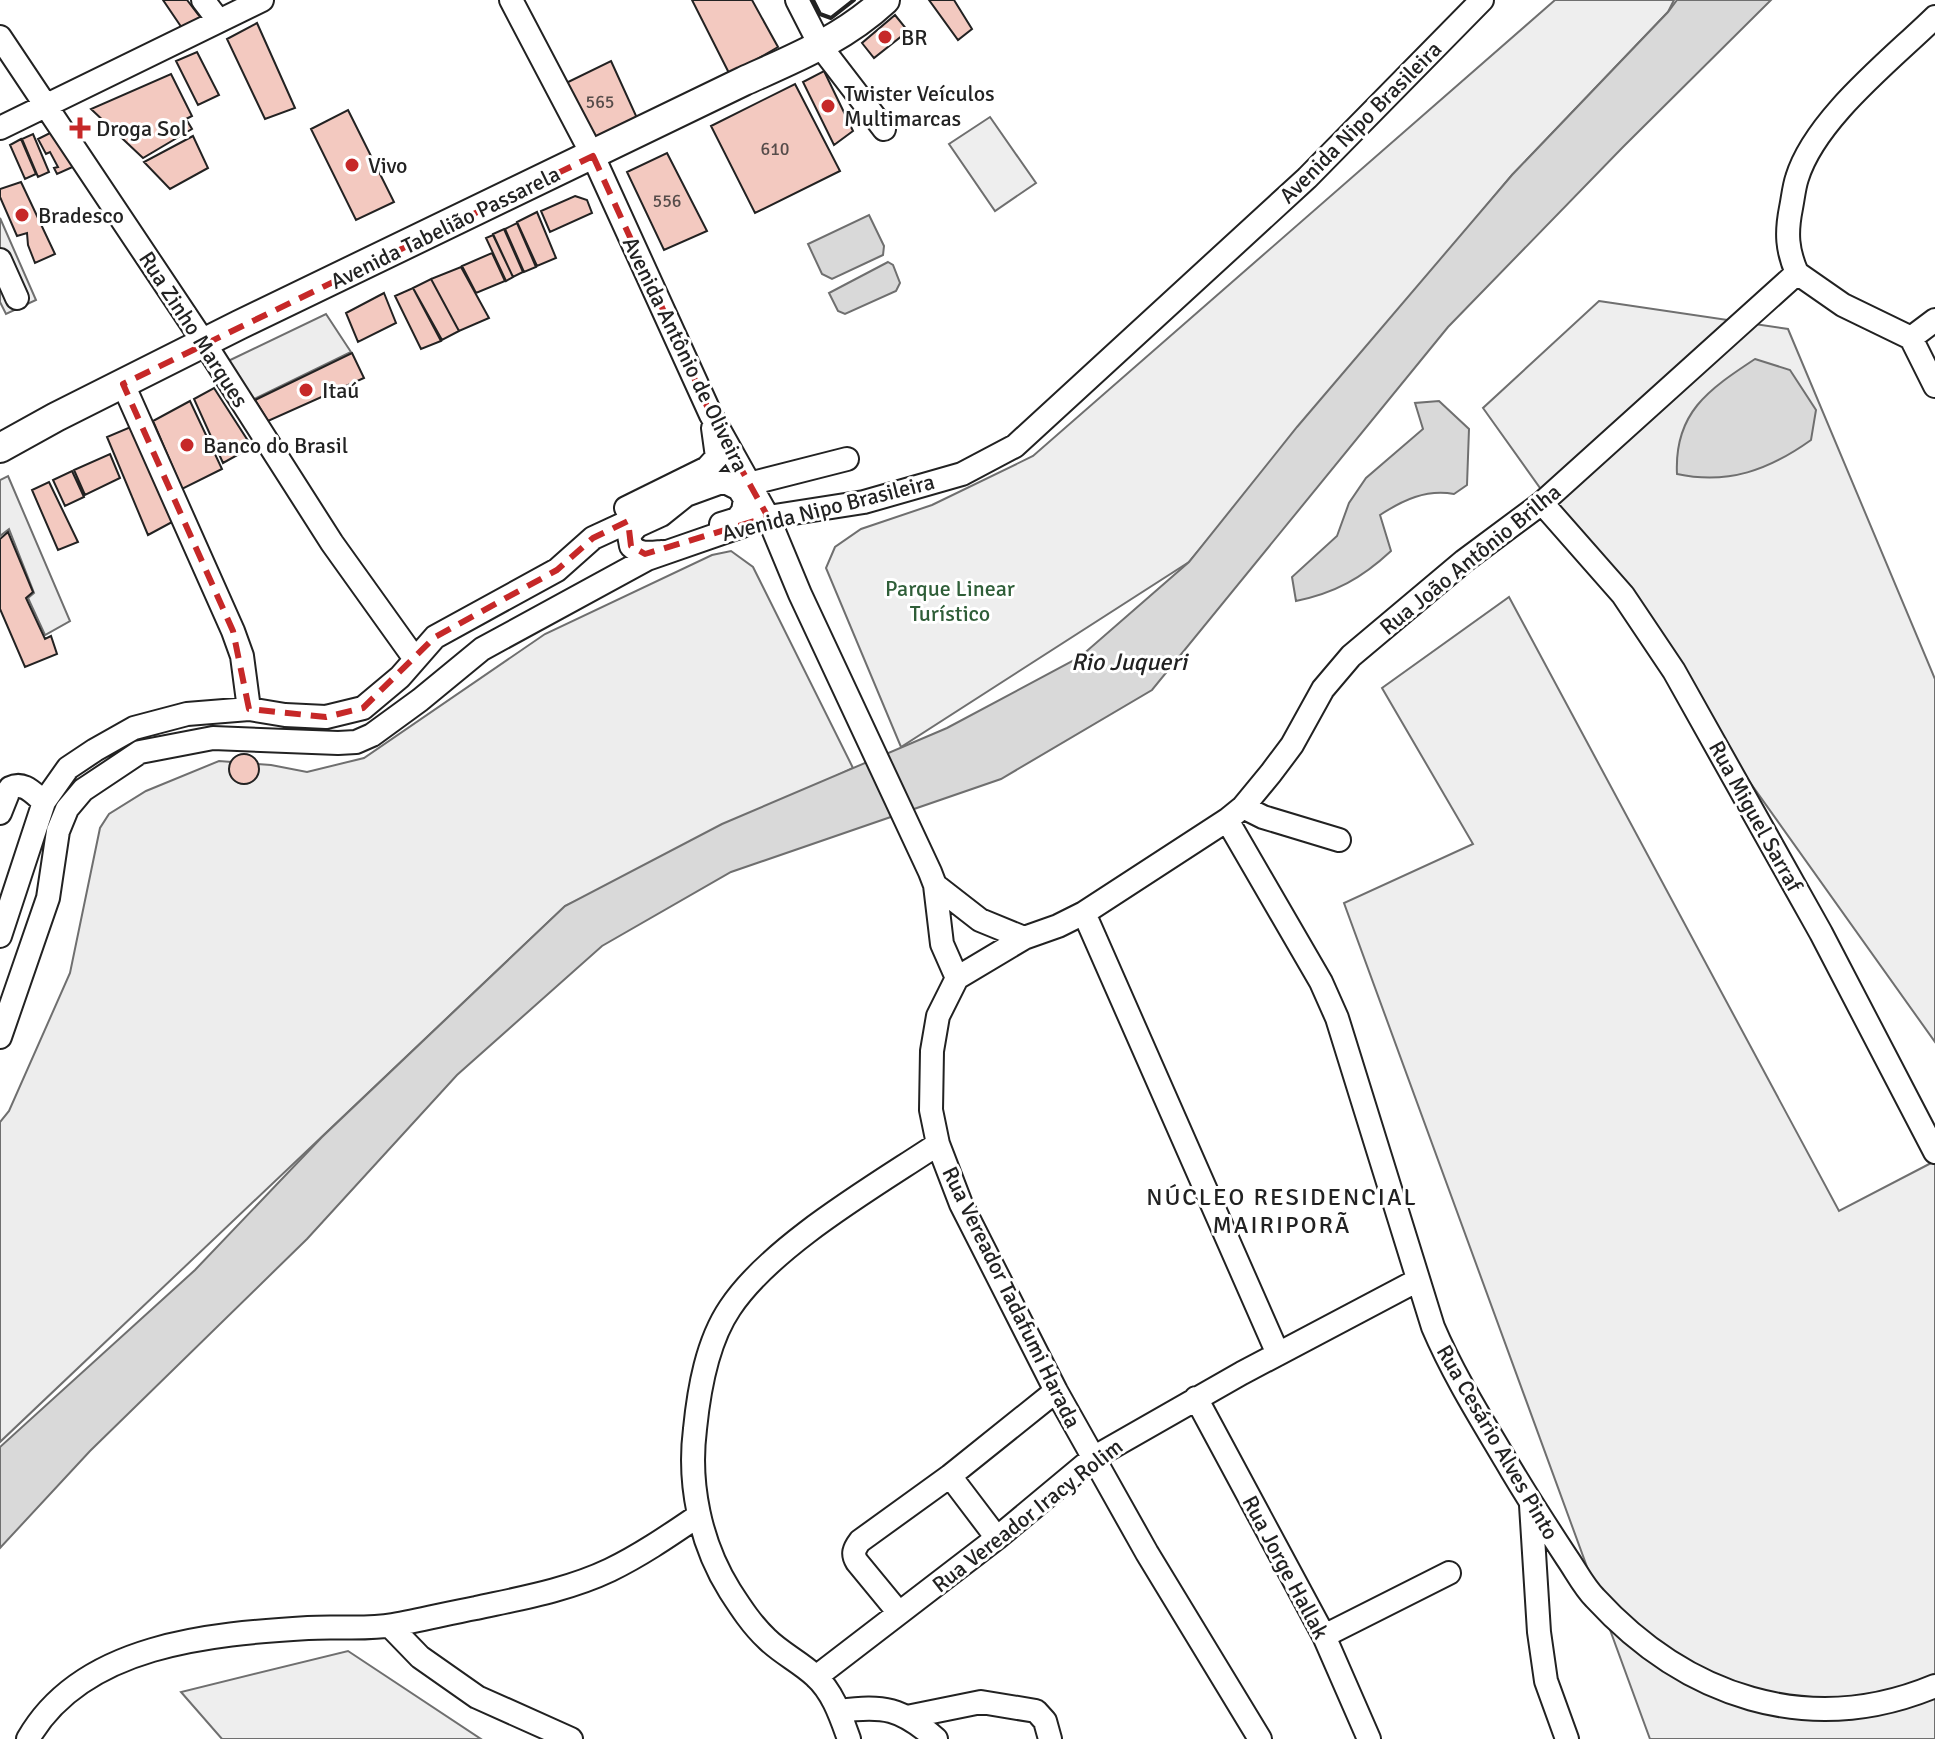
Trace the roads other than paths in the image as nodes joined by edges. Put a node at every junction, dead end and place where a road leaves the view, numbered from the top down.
1 (203, 0) edge
2 (262, 0) edge
3 (511, 0) edge
4 (797, 0) edge
5 (885, 0) edge
6 (1482, 0) edge
7 (1935, 17) edge
8 (219, 21) junction
9 (0, 37) edge
10 (821, 47) junction
11 (45, 106) junction
12 (0, 128) edge
13 (884, 129) dead end
14 (593, 156) junction
15 (0, 260) edge
16 (1797, 273) junction
17 (17, 298) dead end
18 (1935, 320) edge
19 (1911, 338) junction
20 (205, 344) junction
21 (123, 384) junction
22 (1935, 386) edge
23 (711, 415) junction
24 (0, 448) edge
25 (847, 459) dead end
26 (749, 484) junction
27 (686, 495) junction
28 (1542, 503) junction
29 (768, 517) junction
30 (593, 538) junction
31 (667, 551) junction
32 (415, 659) junction
33 (249, 709) junction
34 (44, 802) junction
35 (0, 813) edge
36 (1235, 813) junction
37 (1339, 840) dead end
38 (933, 878) junction
39 (1084, 913) junction
40 (0, 936) edge
41 (1024, 938) junction
42 (957, 978) junction
43 (0, 1037) edge
44 (938, 1144) junction
45 (1935, 1152) edge
46 (1418, 1280) junction
47 (1278, 1354) junction
48 (1056, 1391) junction
49 (1196, 1398) junction
50 (1093, 1458) junction
51 (950, 1476) junction
52 (1531, 1504) junction
53 (698, 1516) junction
54 (997, 1538) junction
55 (1449, 1573) dead end
56 (899, 1613) junction
57 (390, 1626) junction
58 (1324, 1636) junction
59 (816, 1677) junction
60 (1935, 1686) edge
61 (839, 1711) junction
62 (907, 1717) junction
63 (28, 1739) edge
64 (571, 1739) edge
65 (849, 1739) edge
66 (936, 1739) edge
67 (1050, 1739) edge
68 (1260, 1739) edge
69 (1369, 1739) edge
70 (1567, 1739) edge

1 - 8 street
2 - 8 street
3 - 14 street, Avenida Antônio de Oliveira
4 - 10 street
5 - 10 main road, Avenida Tabelião Passarela
6 - 29 street, Avenida Nipo Brasileira
7 - 16 street
8 - 11 street
9 - 11 street, Rua Zinho Marques
10 - 13 street
10 - 14 main road, Avenida Tabelião Passarela
11 - 12 street
11 - 20 street, Rua Zinho Marques
14 - 20 main road, Avenida Tabelião Passarela
14 - 23 street, Avenida Antônio de Oliveira
15 - 17 street
16 - 19 street
16 - 28 street, Rua João Antônio Brilha
18 - 19 street
19 - 22 street
20 - 21 main road, Avenida Tabelião Passarela
20 - 32 street, Rua Zinho Marques
21 - 24 main road, Avenida Tabelião Passarela
21 - 33 street
23 - 26 street, Avenida Antônio de Oliveira
23 - 30 street
25 - 26 street
26 - 29 street, Avenida Antônio de Oliveira
27 - 30 street
27 - 31 street
27 - 31 street
28 - 36 street, Rua João Antônio Brilha
28 - 45 street, Rua Miguel Sarraf
29 - 31 street, Avenida Nipo Brasileira
29 - 38 street, Avenida Antônio de Oliveira
30 - 32 street
31 - 43 street, Avenida Nipo Brasileira
32 - 33 street
33 - 34 street
34 - 35 street
34 - 40 street
36 - 37 street
36 - 39 street, Rua João Antônio Brilha
36 - 46 street, Rua Cesário Alves Pinto
38 - 41 street, Avenida Antônio de Oliveira
38 - 42 street, Avenida Antônio de Oliveira
39 - 41 street, Rua João Antônio Brilha
39 - 47 street
41 - 42 street, Rua João Antônio Brilha
42 - 44 street, Rua Vereador Tadafumi Harada
44 - 48 street, Rua Vereador Tadafumi Harada
44 - 53 street
46 - 47 street, Rua Vereador Iracy Rolim
46 - 52 street, Rua Cesário Alves Pinto
47 - 49 street, Rua Vereador Iracy Rolim
48 - 50 street, Rua Vereador Tadafumi Harada
48 - 51 street
49 - 50 street, Rua Vereador Iracy Rolim
49 - 58 street, Rua Jorge Hallak
50 - 54 street, Rua Vereador Iracy Rolim
50 - 68 street, Rua Vereador Tadafumi Harada
51 - 54 street
51 - 56 street
52 - 60 street, Rua Cesário Alves Pinto
52 - 70 street
53 - 57 street
53 - 59 street
54 - 56 street, Rua Vereador Iracy Rolim
55 - 58 street
56 - 59 street, Rua Vereador Iracy Rolim
57 - 63 street
57 - 64 street
58 - 69 street, Rua Jorge Hallak
59 - 61 street
61 - 62 street
61 - 65 street
62 - 66 street
62 - 67 street

